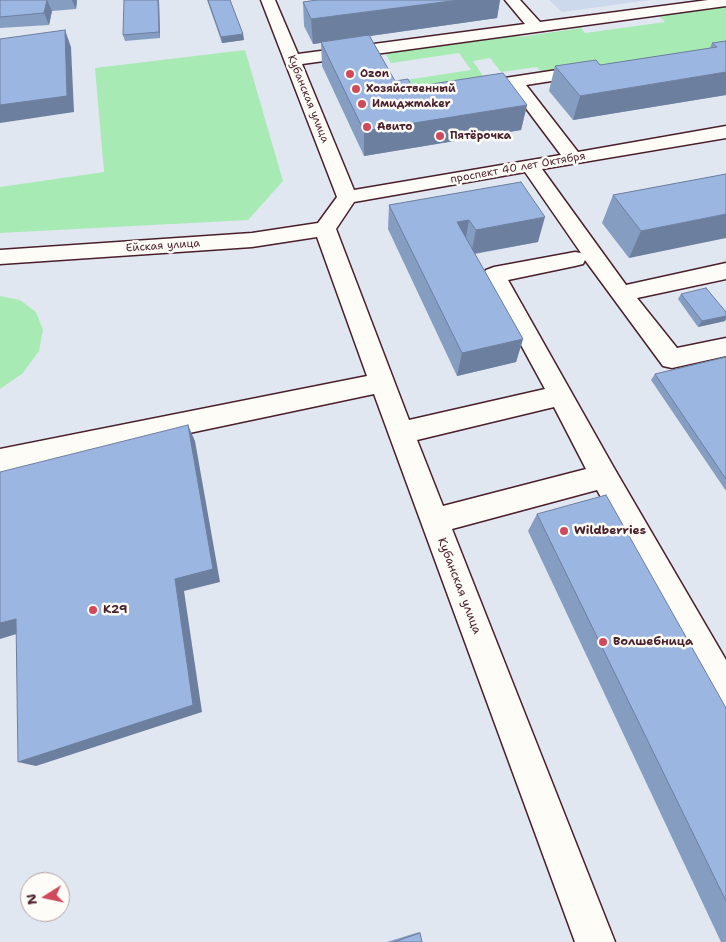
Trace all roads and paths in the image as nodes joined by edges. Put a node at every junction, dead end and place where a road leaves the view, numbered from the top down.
1 (268, 0) edge
2 (512, 0) edge
3 (726, 2) edge
4 (536, 27) junction
5 (292, 60) junction
6 (610, 67) edge
7 (514, 81) junction
8 (458, 90) edge
9 (726, 132) edge
10 (573, 158) junction
11 (530, 166) junction
12 (347, 197) junction
13 (325, 229) junction
14 (0, 257) edge
15 (575, 259) dead end
16 (726, 271) edge
17 (622, 294) junction
18 (726, 346) edge
19 (382, 383) junction
20 (561, 395) junction
21 (401, 433) junction
22 (0, 461) edge
23 (604, 476) junction
24 (434, 521) junction
25 (726, 692) edge
26 (595, 942) edge

1 - 5 street, Кубанская улица
2 - 4 street
3 - 4 street
4 - 5 street
5 - 12 street, Кубанская улица
6 - 7 street
7 - 8 street
7 - 10 street
9 - 10 street, проспект 40 лет Октября
10 - 11 street, проспект 40 лет Октября
11 - 12 street, проспект 40 лет Октября
11 - 17 street
12 - 13 street
13 - 14 street, Ейская улица
13 - 19 street, Кубанская улица
15 - 20 street
16 - 17 street
17 - 18 street
19 - 21 street, Кубанская улица
19 - 22 street
20 - 21 street
20 - 23 street
21 - 24 street, Кубанская улица
23 - 24 street
23 - 25 street
24 - 26 street, Кубанская улица

